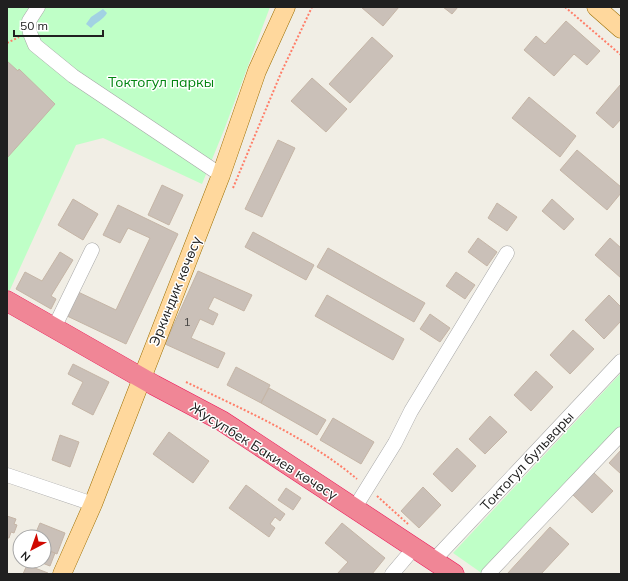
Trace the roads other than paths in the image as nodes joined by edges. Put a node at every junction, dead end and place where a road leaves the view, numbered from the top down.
1 (38, 7) edge
2 (286, 7) edge
3 (596, 7) edge
4 (621, 29) edge
5 (222, 175) junction
6 (92, 250) dead end
7 (507, 253) dead end
8 (7, 301) edge
9 (54, 328) junction
10 (621, 361) edge
11 (141, 378) junction
12 (621, 434) edge
13 (7, 475) edge
14 (93, 504) junction
15 (354, 509) junction
16 (414, 539) junction
17 (433, 561) junction
18 (62, 574) edge
19 (392, 574) edge
20 (454, 574) edge
21 (488, 574) edge

1 - 5 street
2 - 5 main road, Эркиндик көчөсү
3 - 4 main road
5 - 11 main road, Эркиндик көчөсү
6 - 9 street
7 - 15 street
8 - 9 highway, Жусупбек Бакиев көчөсү
9 - 11 highway, Жусупбек Бакиев көчөсү
10 - 17 street, Токтогул бульвары
11 - 14 main road, Эркиндик көчөсү
11 - 15 highway, Жусупбек Бакиев көчөсү
12 - 21 street
13 - 14 street
14 - 18 main road, Эркиндик көчөсү
15 - 16 highway, Жусупбек Бакиев көчөсү
16 - 17 highway, Жусупбек Бакиев көчөсү
16 - 19 street
17 - 20 highway, Жусупбек Бакиев көчөсү

